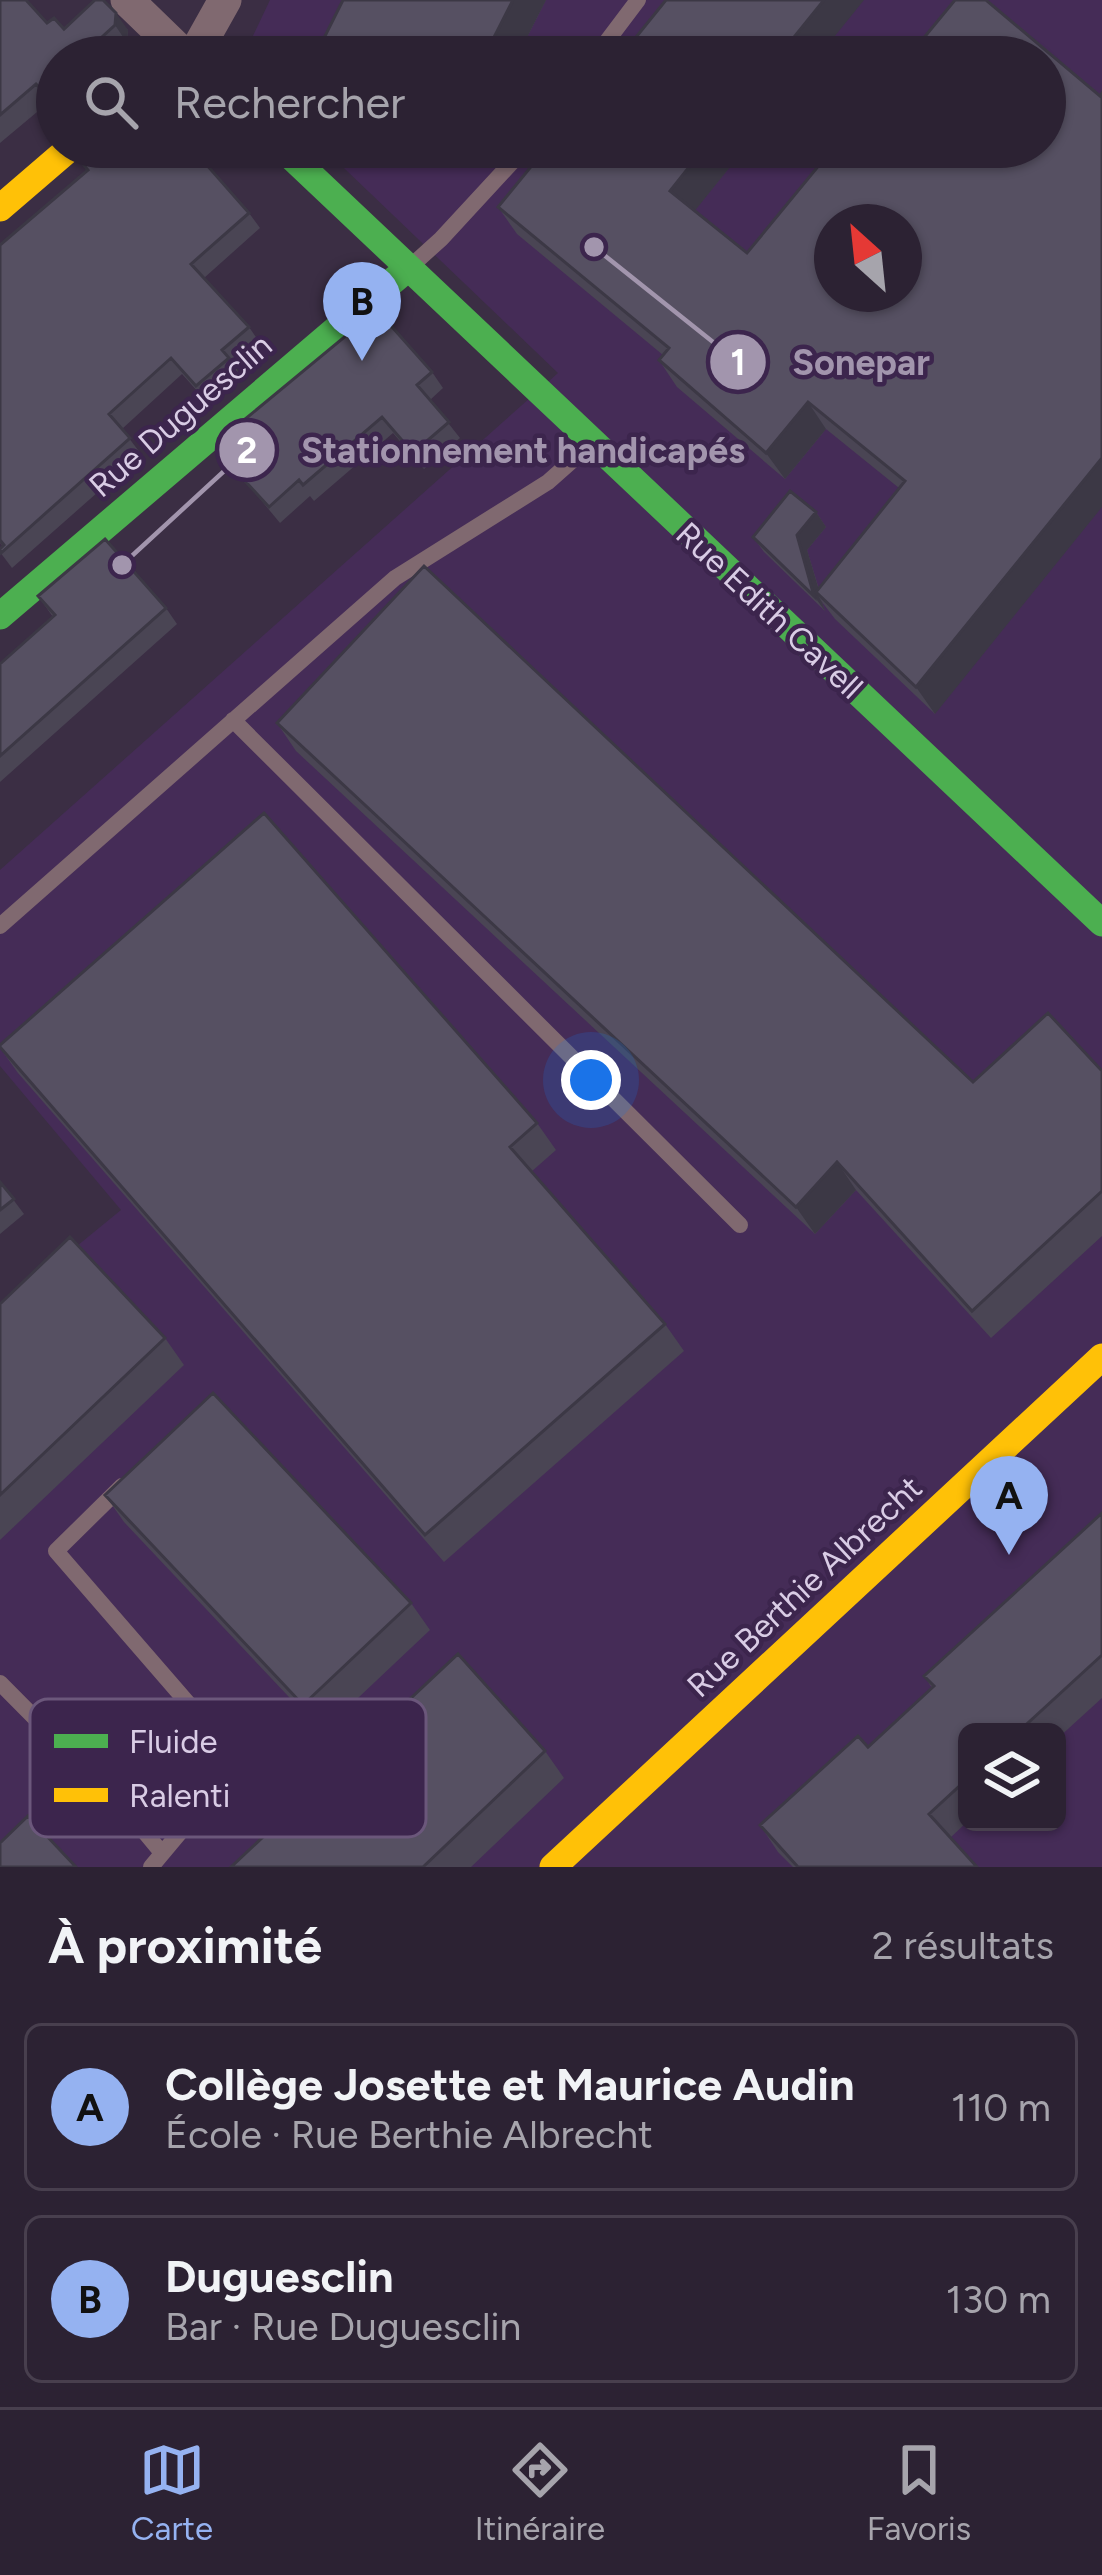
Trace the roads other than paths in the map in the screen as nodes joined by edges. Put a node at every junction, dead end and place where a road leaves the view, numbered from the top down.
1 (127, 0) edge
2 (225, 0) edge
3 (638, 0) edge
4 (167, 36) edge
5 (203, 36) edge
6 (611, 36) edge
7 (47, 168) edge
8 (303, 168) edge
9 (507, 168) edge
10 (0, 208) edge
11 (408, 268) junction
12 (592, 443) junction
13 (0, 616) edge
14 (233, 720) junction
15 (1102, 923) edge
16 (0, 926) edge
17 (740, 1225) dead end
18 (1102, 1357) edge
19 (138, 1470) edge
20 (0, 1683) edge
21 (184, 1699) edge
22 (30, 1713) edge
23 (176, 1837) edge
24 (156, 1860) edge
25 (553, 1867) edge

1 - 4 street
2 - 5 street
3 - 6 lane
7 - 10 street
8 - 11 street, Rue Edith Cavell
9 - 11 lane
11 - 12 street, Rue Edith Cavell
11 - 13 street, Rue Duguesclin
12 - 14 lane
12 - 15 street, Rue Edith Cavell
14 - 16 lane
14 - 17 lane
18 - 25 street, Rue Berthie Albrecht
19 - 21 lane
20 - 22 lane
23 - 24 lane

